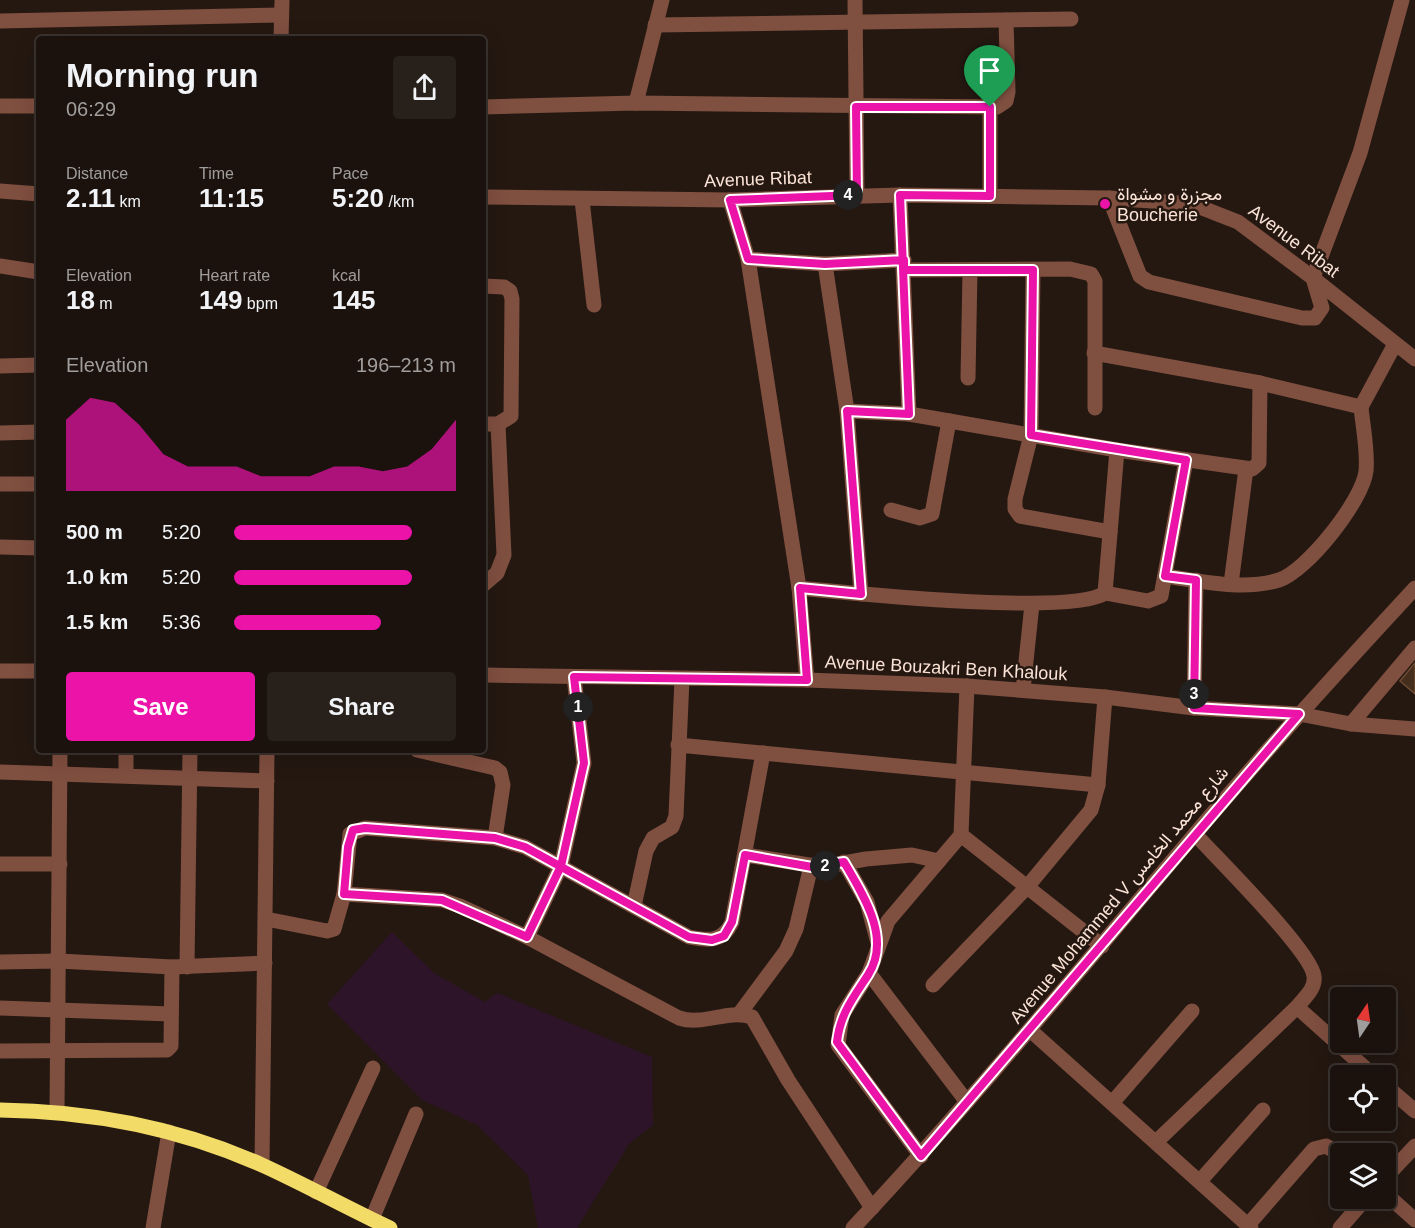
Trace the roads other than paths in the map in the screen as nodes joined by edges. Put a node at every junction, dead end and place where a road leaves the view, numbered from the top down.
1 (662, 0) edge
2 (855, 0) edge
3 (1402, 0) edge
4 (282, 8) edge
5 (1071, 19) dead end
6 (1006, 20) junction
7 (0, 21) edge
8 (855, 23) junction
9 (655, 25) junction
10 (281, 36) edge
11 (636, 104) junction
12 (0, 106) edge
13 (36, 106) edge
14 (486, 107) edge
15 (856, 107) junction
16 (990, 107) junction
17 (0, 191) edge
18 (36, 194) edge
19 (857, 195) junction
20 (900, 195) junction
21 (990, 196) junction
22 (486, 197) edge
23 (1109, 198) junction
24 (582, 200) junction
25 (730, 200) junction
26 (748, 259) junction
27 (825, 264) junction
28 (904, 265) junction
29 (0, 266) edge
30 (970, 270) junction
31 (1033, 270) junction
32 (36, 272) edge
33 (1313, 278) junction
34 (486, 286) edge
35 (594, 305) dead end
36 (1395, 344) junction
37 (1094, 353) junction
38 (1415, 359) edge
39 (36, 365) edge
40 (0, 366) edge
41 (968, 378) dead end
42 (1260, 383) junction
43 (1361, 407) junction
44 (1095, 408) dead end
45 (847, 411) junction
46 (909, 414) junction
47 (949, 421) junction
48 (490, 424) edge
49 (36, 432) edge
50 (0, 433) edge
51 (1031, 435) junction
52 (1117, 450) junction
53 (1186, 460) junction
54 (1246, 469) junction
55 (0, 484) edge
56 (36, 484) edge
57 (891, 510) dead end
58 (1110, 532) junction
59 (0, 547) edge
60 (36, 548) edge
61 (1165, 576) junction
62 (1196, 580) junction
63 (486, 582) edge
64 (1231, 584) junction
65 (800, 588) junction
66 (1415, 588) edge
67 (861, 594) junction
68 (1105, 594) junction
69 (1032, 604) junction
70 (1415, 648) edge
71 (0, 671) edge
72 (36, 671) edge
73 (486, 675) edge
74 (574, 677) junction
75 (682, 679) junction
76 (807, 680) junction
77 (967, 686) junction
78 (1023, 690) junction
79 (1105, 697) junction
80 (1194, 708) junction
81 (1299, 714) junction
82 (1351, 724) junction
83 (1415, 729) edge
84 (678, 745) junction
85 (60, 753) edge
86 (126, 753) edge
87 (190, 753) edge
88 (267, 753) edge
89 (442, 753) edge
90 (763, 753) junction
91 (0, 772) edge
92 (962, 772) junction
93 (60, 774) junction
94 (126, 775) junction
95 (189, 777) junction
96 (267, 781) junction
97 (1098, 785) junction
98 (1195, 834) junction
99 (961, 835) junction
100 (495, 838) junction
101 (745, 855) junction
102 (939, 861) junction
103 (844, 862) junction
104 (0, 864) edge
105 (60, 864) junction
106 (561, 866) junction
107 (812, 867) junction
108 (1027, 887) junction
109 (344, 894) junction
110 (634, 906) junction
111 (266, 919) junction
112 (527, 937) junction
113 (878, 943) junction
114 (1102, 946) junction
115 (59, 961) junction
116 (0, 962) edge
117 (265, 963) junction
118 (179, 967) junction
119 (869, 973) junction
120 (933, 985) dead end
121 (1297, 1007) junction
122 (0, 1008) edge
123 (58, 1009) junction
124 (1192, 1011) dead end
125 (740, 1013) junction
126 (171, 1014) junction
127 (1030, 1030) junction
128 (0, 1051) edge
129 (58, 1052) junction
130 (1362, 1065) edge
131 (373, 1068) dead end
132 (1396, 1095) edge
133 (967, 1102) junction
134 (1112, 1103) junction
135 (0, 1110) edge
136 (1263, 1110) dead end
137 (57, 1111) junction
138 (1415, 1111) edge
139 (416, 1113) dead end
140 (169, 1132) junction
141 (1156, 1142) junction
142 (1415, 1146) edge
143 (1330, 1148) edge
144 (921, 1156) junction
145 (262, 1165) junction
146 (1396, 1166) edge
147 (1200, 1181) junction
148 (316, 1192) junction
149 (1396, 1203) edge
150 (872, 1208) junction
151 (1356, 1209) edge
152 (372, 1220) junction
153 (1415, 1220) edge
154 (1250, 1227) edge
155 (153, 1228) edge
156 (390, 1228) edge
157 (854, 1228) edge
158 (1340, 1228) edge

1 - 9 street
2 - 8 street
3 - 33 street
4 - 7 street
4 - 10 street
5 - 6 street
6 - 8 street
6 - 16 street
8 - 9 street
8 - 15 street
9 - 11 street
11 - 14 street
11 - 15 street
12 - 13 street
15 - 16 street
15 - 19 street
16 - 21 street
17 - 18 street
19 - 20 street, Avenue Ribat
19 - 25 street, Avenue Ribat
20 - 21 street, Avenue Ribat
20 - 28 street
21 - 23 street, Avenue Ribat
22 - 24 street, Avenue Ribat
23 - 33 street, Avenue Ribat
23 - 33 street
24 - 25 street, Avenue Ribat
24 - 35 street
25 - 26 street
26 - 27 street
26 - 65 street
27 - 28 street
27 - 45 street
28 - 30 street
28 - 46 street
29 - 32 street
30 - 31 street
30 - 41 street
31 - 37 street
31 - 51 street
33 - 36 street, Avenue Ribat
34 - 48 street
36 - 38 street, Avenue Ribat
36 - 43 street
37 - 42 street
37 - 44 street
39 - 40 street
42 - 43 street
42 - 54 street
43 - 64 street
45 - 46 street
45 - 67 street
46 - 47 street
47 - 51 street
47 - 57 street
48 - 63 street
49 - 50 street
51 - 52 street
51 - 58 street
52 - 53 street
52 - 58 street
53 - 54 street
53 - 61 street
54 - 64 street
55 - 56 street
58 - 68 street
59 - 60 street
61 - 62 street
61 - 68 street
62 - 64 street
62 - 80 street
65 - 67 street
65 - 76 street
66 - 81 street, Avenue Mohammed V شارع محمد الخامس
67 - 69 street
68 - 69 street
69 - 78 street
70 - 82 street
71 - 72 street
73 - 74 street, Avenue Bouzakri Ben Khalouk
74 - 75 street, Avenue Bouzakri Ben Khalouk
74 - 106 street
75 - 76 street, Avenue Bouzakri Ben Khalouk
75 - 84 street
76 - 77 street, Avenue Bouzakri Ben Khalouk
77 - 78 street, Avenue Bouzakri Ben Khalouk
77 - 92 street
78 - 79 street, Avenue Bouzakri Ben Khalouk
79 - 80 street, Avenue Bouzakri Ben Khalouk
79 - 97 street
80 - 81 street, Avenue Bouzakri Ben Khalouk
81 - 82 street, Avenue Bouzakri Ben Khalouk
81 - 98 street, Avenue Mohammed V شارع محمد الخامس
82 - 83 street, Avenue Bouzakri Ben Khalouk
84 - 90 street
84 - 110 street
85 - 93 street
86 - 94 street
87 - 95 street
88 - 96 street
89 - 100 street
90 - 92 street
90 - 101 street
91 - 93 street
92 - 97 street
92 - 99 street
93 - 94 street
93 - 105 street
94 - 95 street
95 - 96 street
95 - 118 street
96 - 111 street
97 - 108 street
98 - 114 street, Avenue Mohammed V شارع محمد الخامس
98 - 121 street
99 - 102 street
99 - 108 street
100 - 106 street
100 - 109 street
101 - 107 street
101 - 110 street
102 - 103 street
102 - 113 street
103 - 107 street
103 - 113 street
104 - 105 street
105 - 115 street
106 - 110 street
106 - 112 street
107 - 125 street
108 - 114 street
108 - 120 street
109 - 111 street
109 - 112 street
111 - 117 street
112 - 125 street
113 - 119 street
114 - 127 street, Avenue Mohammed V شارع محمد الخامس
115 - 116 street
115 - 118 street
115 - 123 street
117 - 118 street
117 - 145 street
118 - 126 street
119 - 133 street
119 - 144 street
121 - 130 street
121 - 141 street
122 - 123 street
123 - 126 street
123 - 129 street
124 - 134 street
125 - 150 street
126 - 129 street
127 - 133 street, Avenue Mohammed V شارع محمد الخامس
127 - 134 street
128 - 129 street
129 - 137 street
131 - 148 street
132 - 138 street
133 - 144 street, Avenue Mohammed V شارع محمد الخامس
134 - 141 street
135 - 137 main road
136 - 147 street
137 - 140 main road
139 - 152 street
140 - 145 main road
140 - 155 street
141 - 147 street
142 - 146 street
143 - 154 street
144 - 150 street, Avenue Mohammed V شارع محمد الخامس
145 - 148 main road
147 - 154 street
148 - 152 main road
149 - 153 street
150 - 157 street, Avenue Mohammed V شارع محمد الخامس
151 - 158 street
152 - 156 main road

